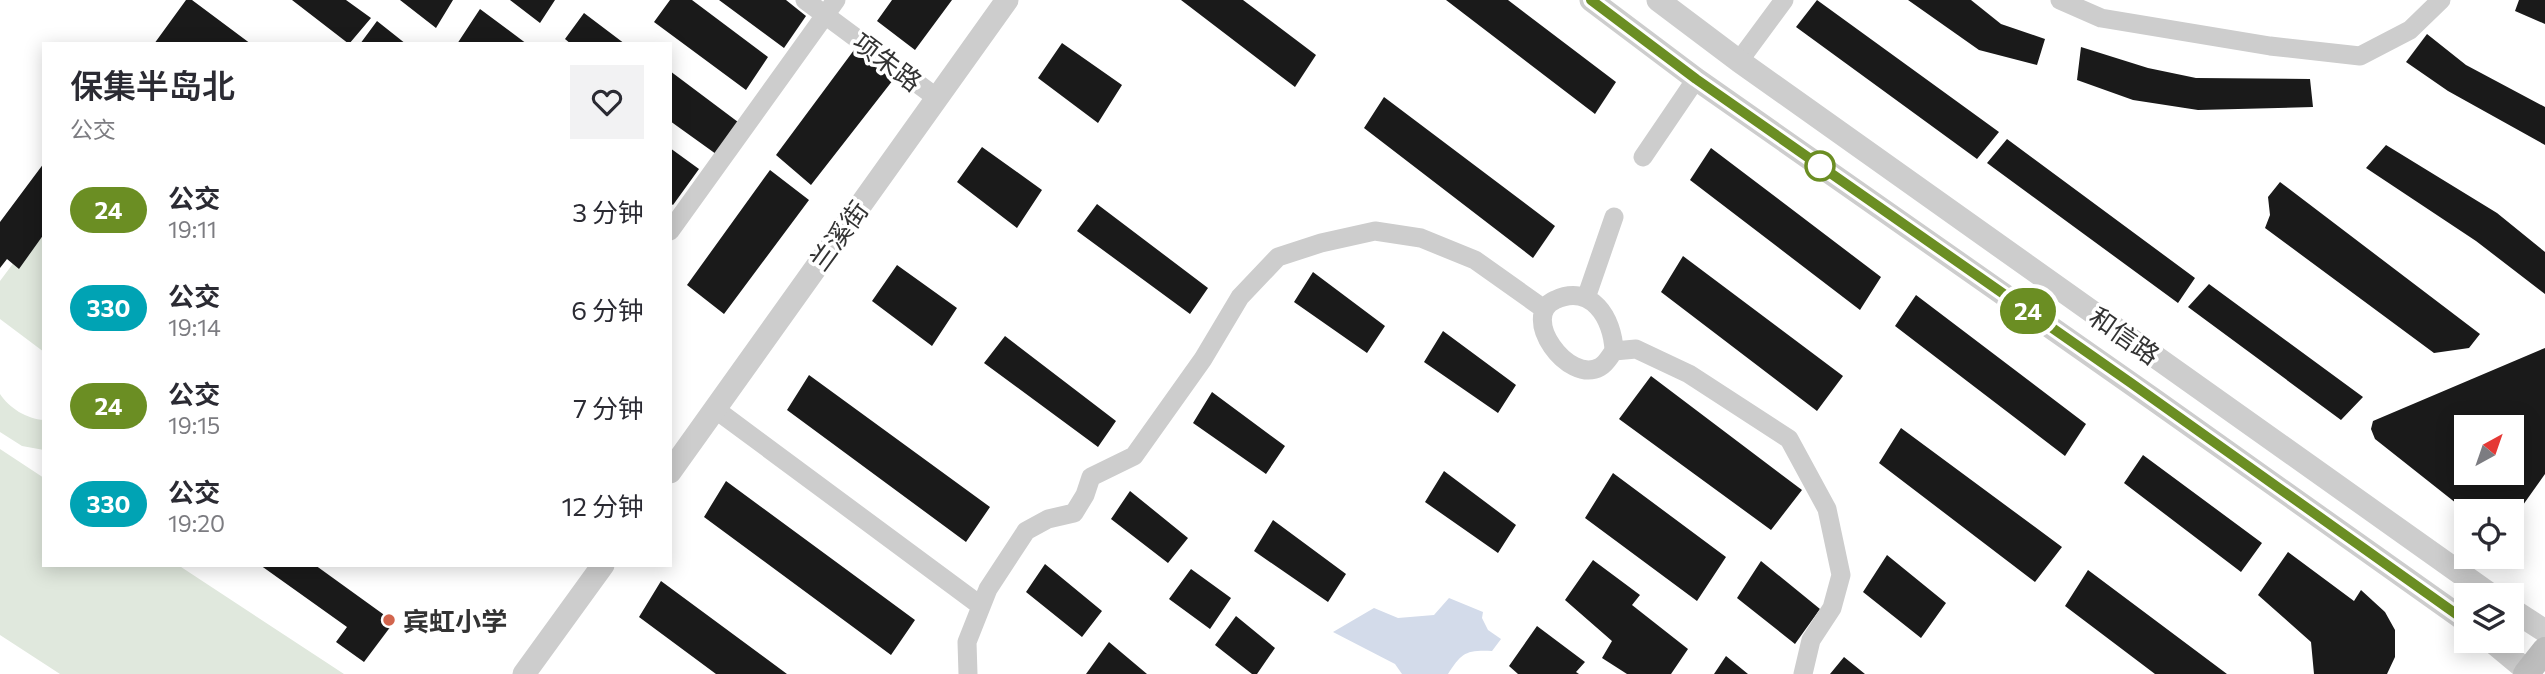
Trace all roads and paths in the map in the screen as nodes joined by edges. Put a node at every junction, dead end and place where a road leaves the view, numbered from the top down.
1 (805, 0) edge
2 (1007, 0) edge
3 (1591, 0) edge
4 (1658, 0) edge
5 (1784, 0) edge
6 (2060, 0) edge
7 (2441, 0) edge
8 (830, 7) edge
9 (1739, 61) junction
10 (1696, 79) junction
11 (937, 98) junction
12 (1643, 157) dead end
13 (1614, 217) dead end
14 (672, 228) edge
15 (1586, 298) junction
16 (1544, 309) junction
17 (1614, 351) junction
18 (715, 410) junction
19 (672, 468) edge
20 (602, 567) edge
21 (2474, 583) edge
22 (981, 606) junction
23 (2454, 612) edge
24 (2524, 617) edge
25 (2545, 631) edge
26 (2545, 650) edge
27 (2505, 653) edge
28 (2529, 673) edge
29 (524, 674) edge
30 (968, 674) edge
31 (1803, 674) edge

1 - 8 street, 项朱路
2 - 11 street, 兰溪街
3 - 10 street
4 - 9 street, 和信路
5 - 9 street
6 - 7 street
8 - 11 street, 项朱路
8 - 14 street
9 - 21 street, 和信路
10 - 12 street
10 - 23 street
11 - 18 street, 兰溪街
13 - 15 street
15 - 16 street
15 - 17 street
16 - 17 street
16 - 22 street
17 - 31 street
18 - 19 street, 兰溪街
18 - 22 street
20 - 29 street
22 - 30 street
24 - 25 street
26 - 28 main road
27 - 28 street

